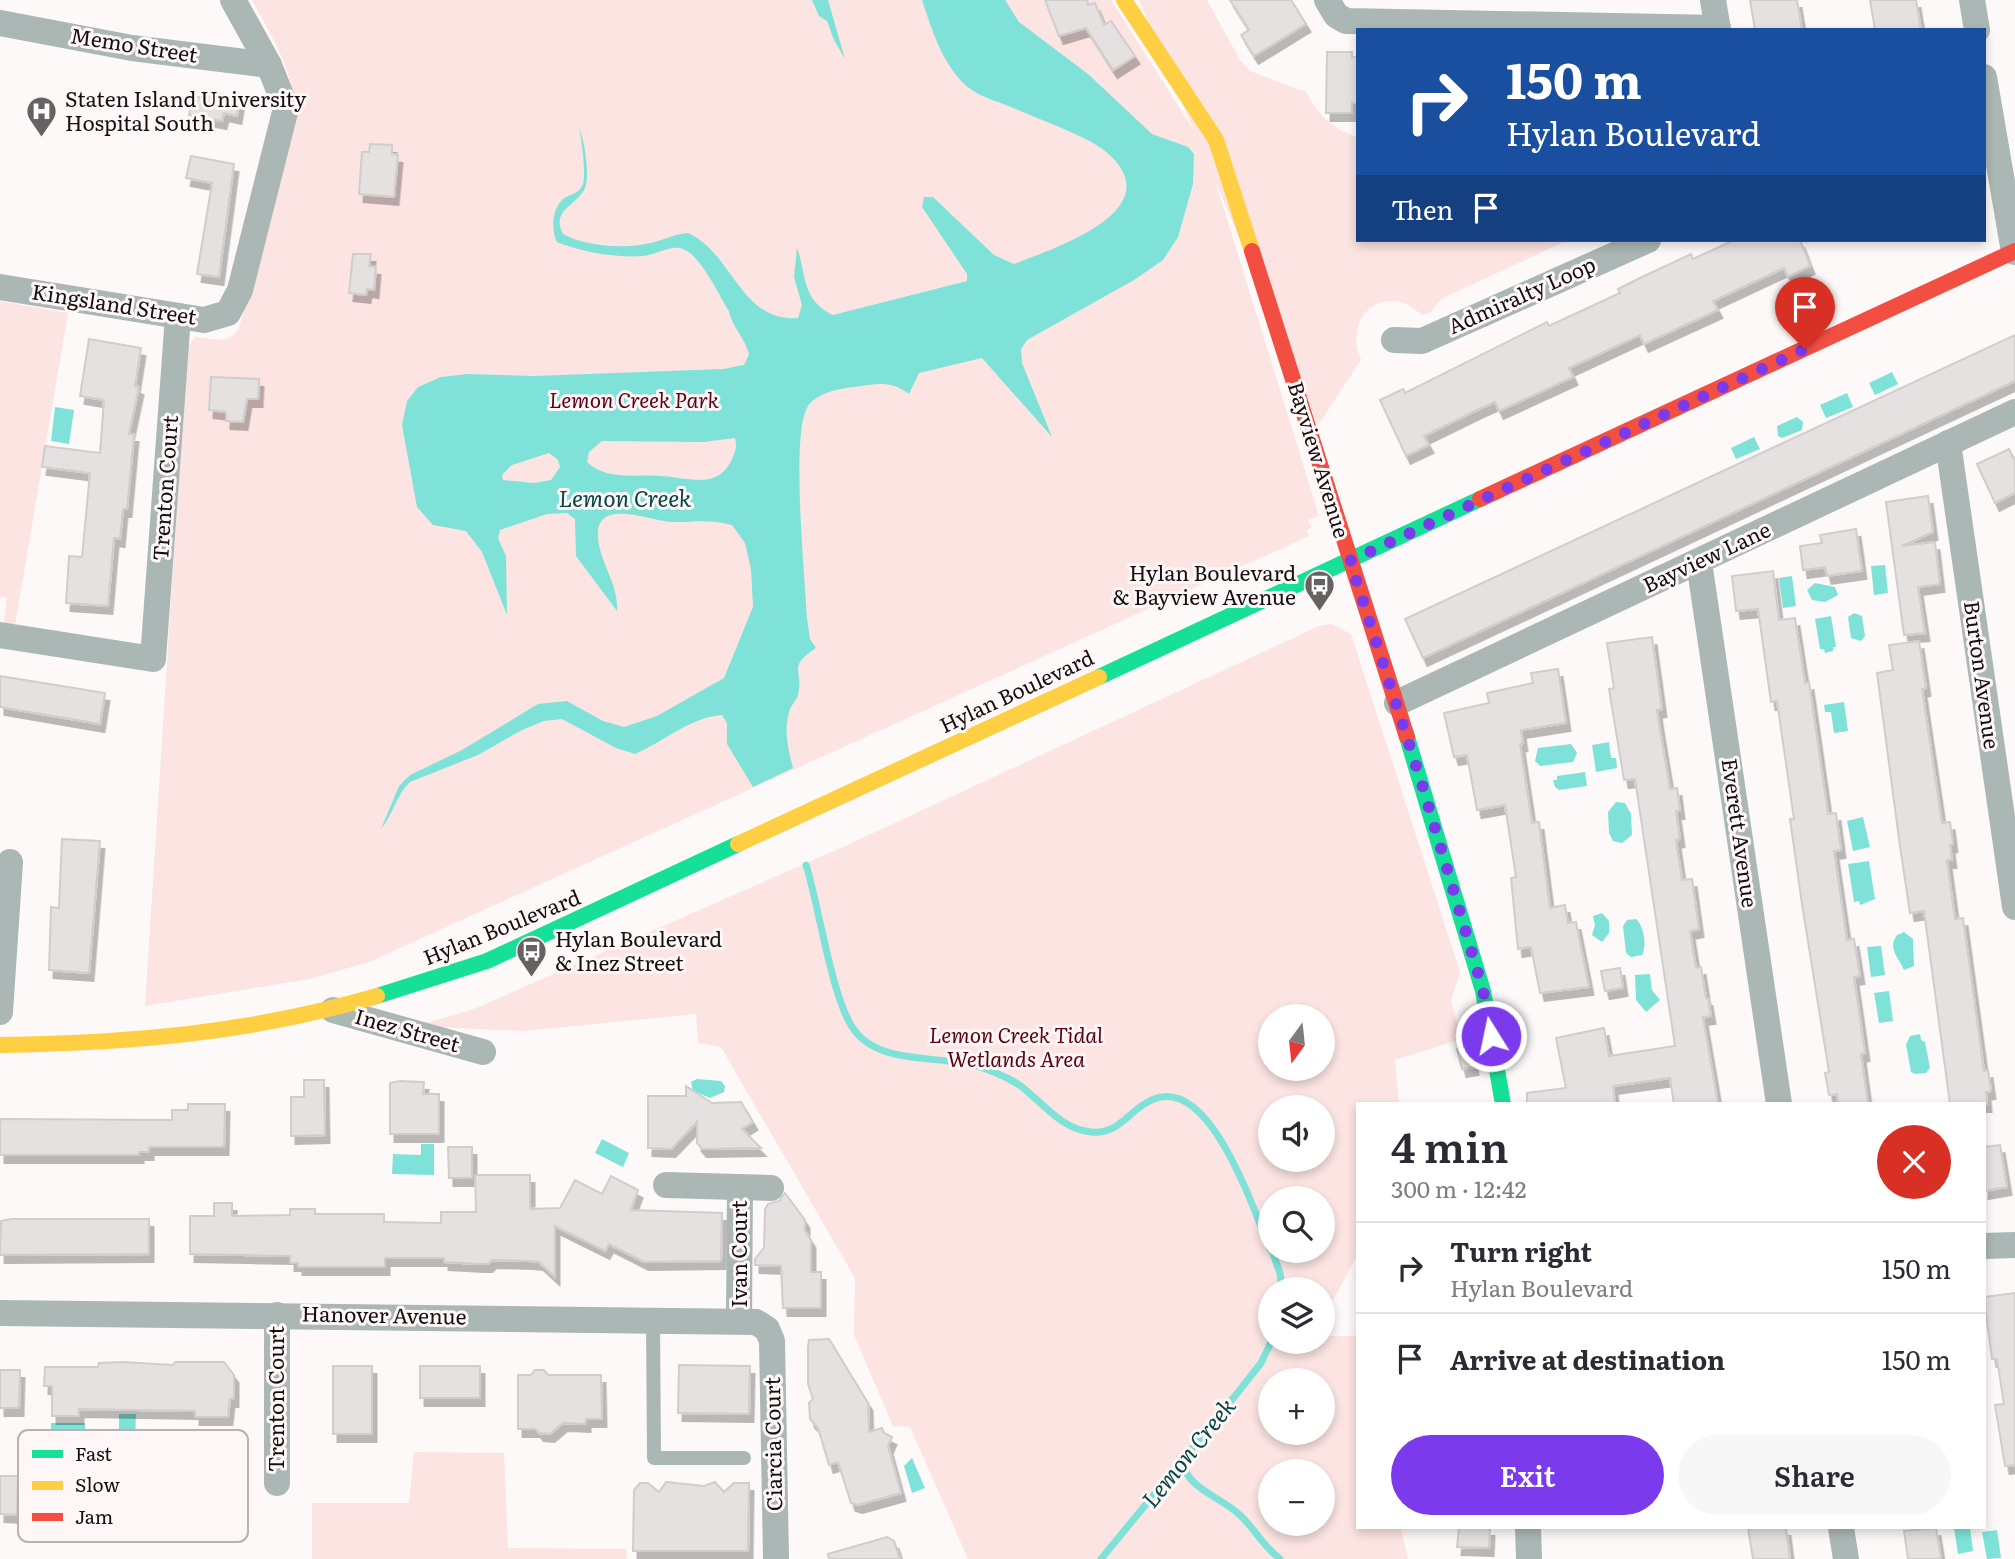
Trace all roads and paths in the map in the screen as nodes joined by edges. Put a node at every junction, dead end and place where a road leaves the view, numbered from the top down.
1 (233, 0) edge
2 (1124, 0) edge
3 (1327, 0) edge
4 (1713, 0) edge
5 (1972, 0) edge
6 (0, 23) edge
7 (1672, 28) edge
8 (1718, 28) edge
9 (1977, 28) edge
10 (269, 65) junction
11 (1986, 89) edge
12 (1644, 242) edge
13 (2014, 252) edge
14 (0, 287) edge
15 (178, 316) junction
16 (1394, 340) dead end
17 (2015, 412) edge
18 (1948, 443) junction
19 (1350, 561) junction
20 (1699, 562) junction
21 (0, 635) edge
22 (1397, 702) junction
23 (10, 862) dead end
24 (2015, 907) edge
25 (331, 1009) junction
26 (0, 1012) edge
27 (0, 1045) edge
28 (483, 1052) dead end
29 (1503, 1102) edge
30 (1779, 1102) edge
31 (666, 1185) dead end
32 (740, 1187) junction
33 (771, 1188) dead end
34 (2015, 1245) edge
35 (1986, 1246) edge
36 (0, 1313) edge
37 (277, 1315) junction
38 (653, 1319) junction
39 (739, 1321) junction
40 (767, 1329) joint
41 (744, 1458) dead end
42 (277, 1483) dead end
43 (1528, 1529) edge
44 (1841, 1529) edge
45 (776, 1559) edge
46 (1529, 1559) edge
47 (1846, 1559) edge

1 - 10 street
2 - 19 main road, Bayview Avenue
3 - 7 street
4 - 8 street
5 - 9 street
6 - 10 street, Memo Street
10 - 15 street, Kingsland Street
11 - 13 street
12 - 16 street, Admiralty Loop
13 - 19 main road, Hylan Boulevard
14 - 15 street, Kingsland Street
15 - 21 street, Trenton Court
17 - 18 street, Bayview Lane
18 - 20 street, Bayview Lane
18 - 24 street, Burton Avenue
19 - 22 main road, Bayview Avenue
19 - 25 main road, Hylan Boulevard
20 - 22 street, Bayview Lane
20 - 30 street, Everett Avenue
22 - 29 main road, Bayview Avenue
23 - 26 street
25 - 27 main road, Hylan Boulevard
25 - 28 street, Inez Street
31 - 32 street, Ivan Court
32 - 33 street, Ivan Court
32 - 39 street, Ivan Court
34 - 35 street
36 - 37 street, Hanover Avenue
37 - 38 street, Hanover Avenue
37 - 42 street, Trenton Court
38 - 39 street, Hanover Avenue
38 - 41 lane
39 - 40 street, Hanover Avenue
40 - 45 street, Ciarcia Court
43 - 46 street
44 - 47 street

